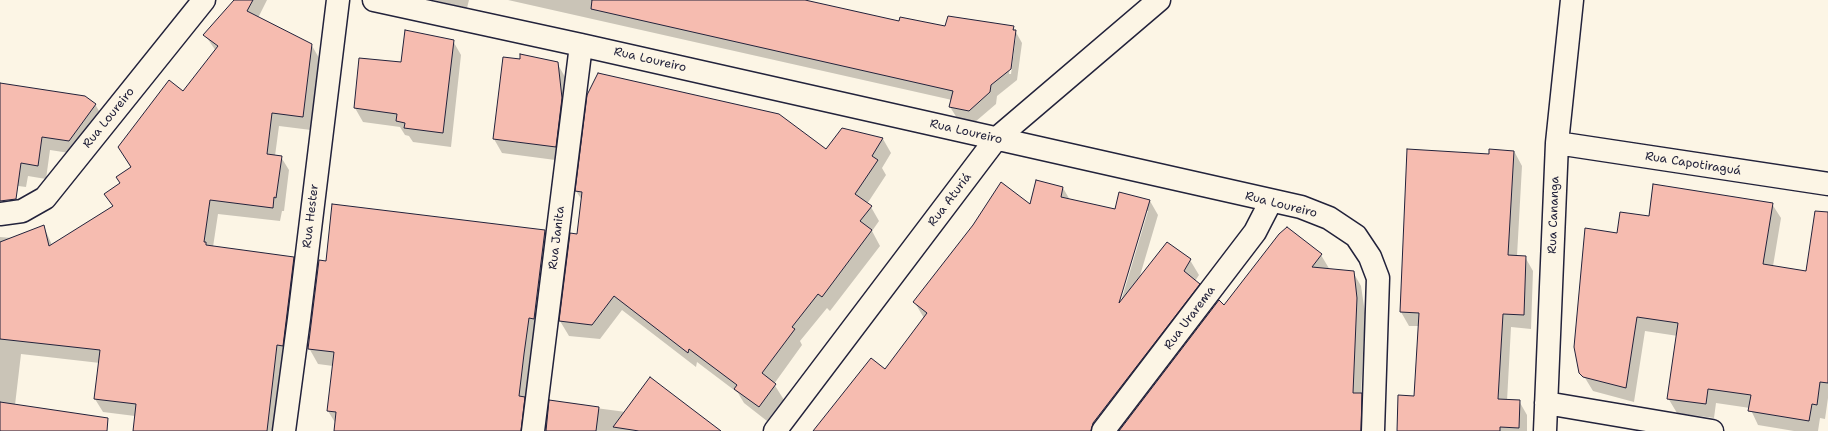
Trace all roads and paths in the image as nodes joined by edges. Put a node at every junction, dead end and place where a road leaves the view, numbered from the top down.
1 (204, 0) edge
2 (338, 0) edge
3 (374, 0) edge
4 (1159, 0) edge
5 (1572, 0) edge
6 (581, 45) junction
7 (996, 139) junction
8 (1557, 143) junction
9 (1828, 184) edge
10 (1271, 201) junction
11 (0, 214) edge
12 (1546, 402) junction
13 (284, 431) edge
14 (533, 431) edge
15 (775, 431) edge
16 (1103, 431) edge
17 (1373, 431) edge
18 (1546, 431) edge
19 (1712, 431) edge

1 - 11 street, Rua Loureiro
2 - 13 street, Rua Hester
3 - 6 street, Rua Loureiro
4 - 7 street, Rua Aturiá
5 - 8 street, Rua Cananga
6 - 7 street, Rua Loureiro
6 - 14 street, Rua Janita
7 - 10 street, Rua Loureiro
7 - 15 street, Rua Aturiá
8 - 9 street, Rua Capotiraguá
8 - 12 street, Rua Cananga
10 - 16 street, Rua Urarema
10 - 17 street, Rua Loureiro
12 - 18 street, Rua Cananga
12 - 19 street

